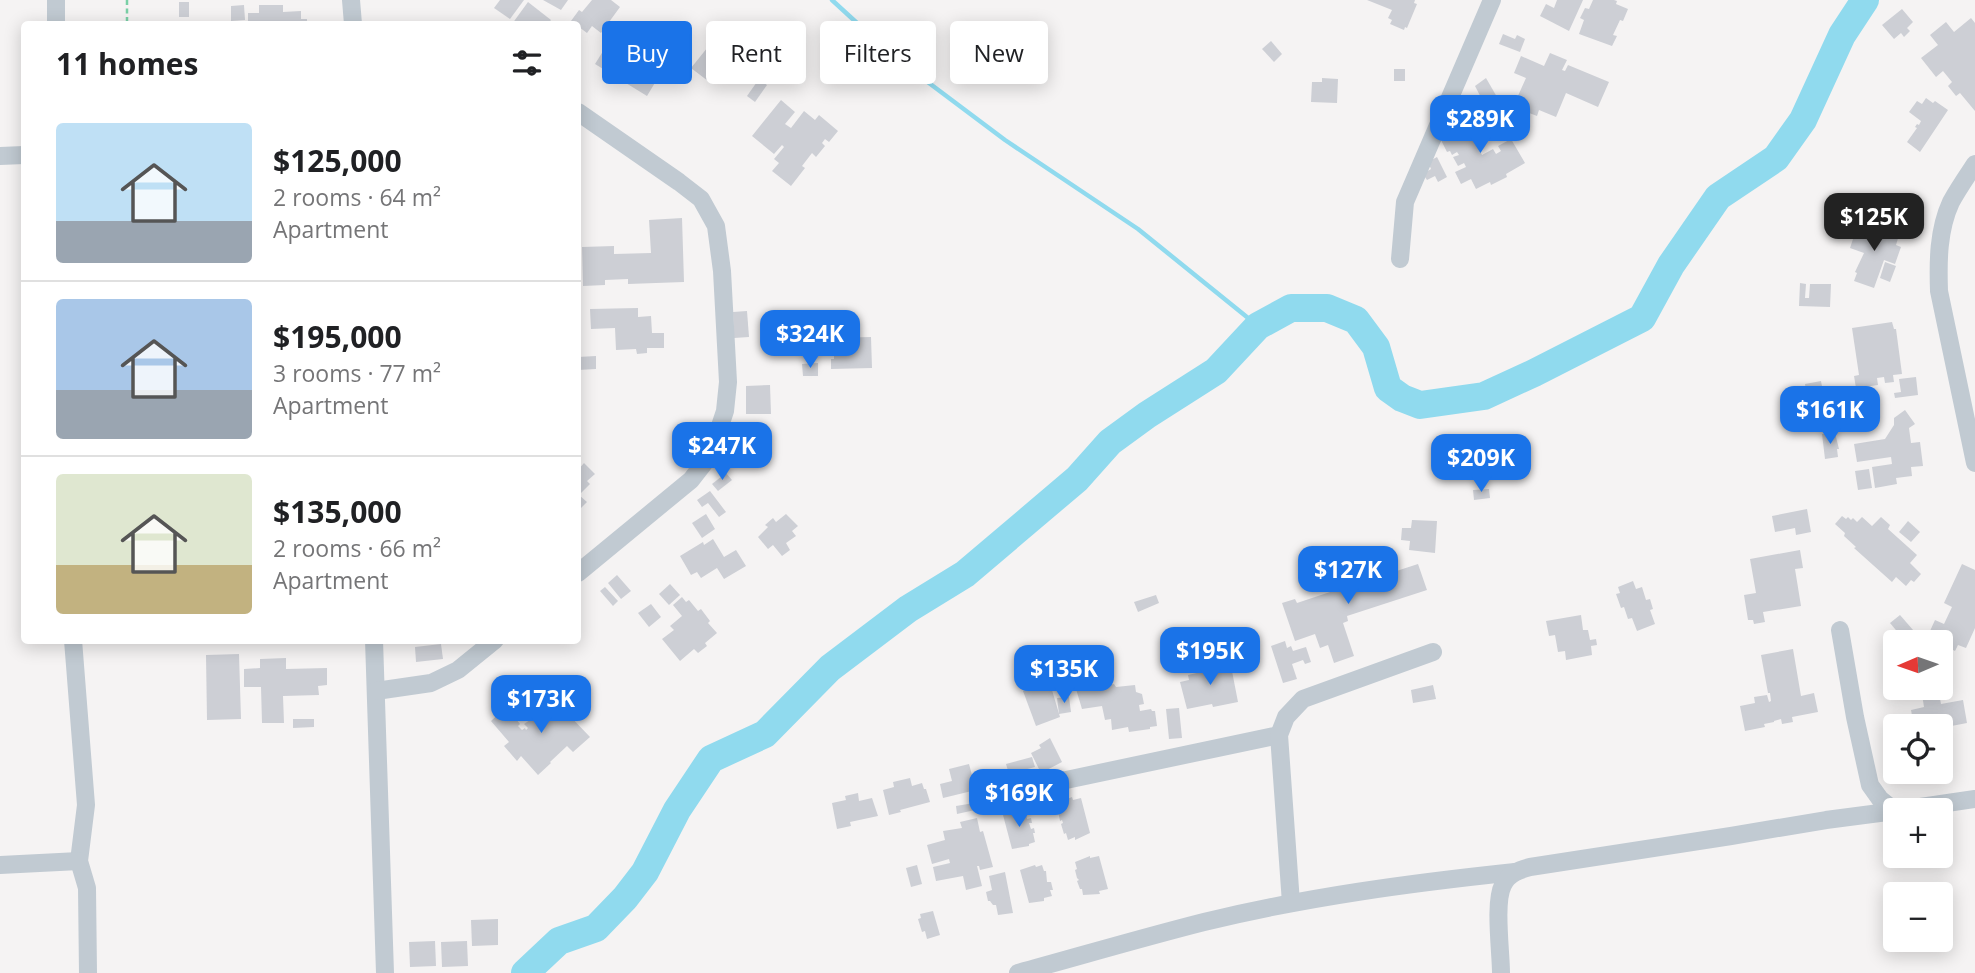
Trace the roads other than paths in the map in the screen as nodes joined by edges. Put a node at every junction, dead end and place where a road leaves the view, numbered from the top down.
1 (56, 0) edge
2 (351, 0) edge
3 (1492, 0) edge
4 (56, 21) edge
5 (353, 21) edge
6 (581, 113) edge
7 (21, 155) edge
8 (0, 156) edge
9 (1975, 164) edge
10 (1400, 259) dead end
11 (1975, 463) edge
12 (581, 571) edge
13 (1840, 630) dead end
14 (73, 644) edge
15 (374, 644) edge
16 (490, 644) edge
17 (1433, 652) dead end
18 (376, 691) junction
19 (1279, 735) junction
20 (981, 798) dead end
21 (1975, 799) edge
22 (1883, 801) edge
23 (1953, 802) edge
24 (1883, 813) edge
25 (79, 861) junction
26 (0, 866) edge
27 (1515, 872) junction
28 (1291, 903) junction
29 (88, 973) edge
30 (385, 973) edge
31 (1018, 973) edge
32 (1502, 973) edge

1 - 4 street
2 - 5 street
3 - 10 street
6 - 12 street
7 - 8 street
9 - 11 street
13 - 22 street
14 - 25 street
15 - 18 street
16 - 18 street
17 - 19 street
18 - 30 street
19 - 20 street
19 - 28 street
21 - 23 street
24 - 27 street
25 - 26 street
25 - 29 street
27 - 28 street
27 - 32 street
28 - 31 street

